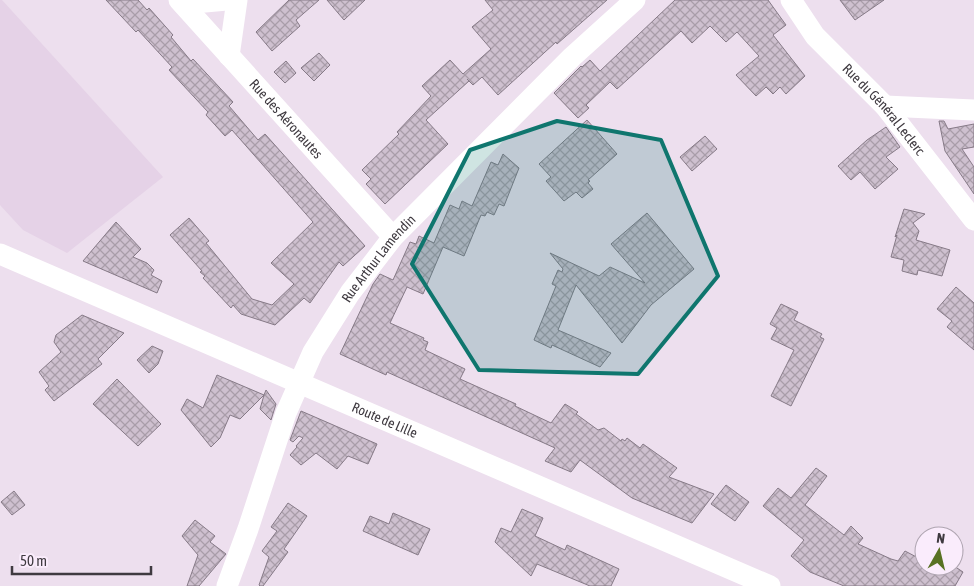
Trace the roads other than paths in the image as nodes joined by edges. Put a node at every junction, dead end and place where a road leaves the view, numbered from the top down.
1 (227, 0) edge
2 (237, 0) edge
3 (635, 0) edge
4 (791, 0) edge
5 (181, 2) edge
6 (229, 56) junction
7 (885, 106) junction
8 (974, 110) edge
9 (974, 220) edge
10 (393, 236) junction
11 (0, 254) edge
12 (299, 383) junction
13 (227, 586) edge
14 (770, 586) edge

1 - 5 street
2 - 6 street
3 - 10 street, Rue Arthur Lamendin
4 - 7 street, Rue du Général Leclerc
5 - 6 street, Rue des Aéronautes
6 - 10 street, Rue des Aéronautes
7 - 8 street
7 - 9 street, Rue du Général Leclerc
10 - 12 street, Rue Arthur Lamendin
11 - 12 street, Route de Lille
12 - 13 street, Rue Arthur Lamendin
12 - 14 street, Route de Lille

